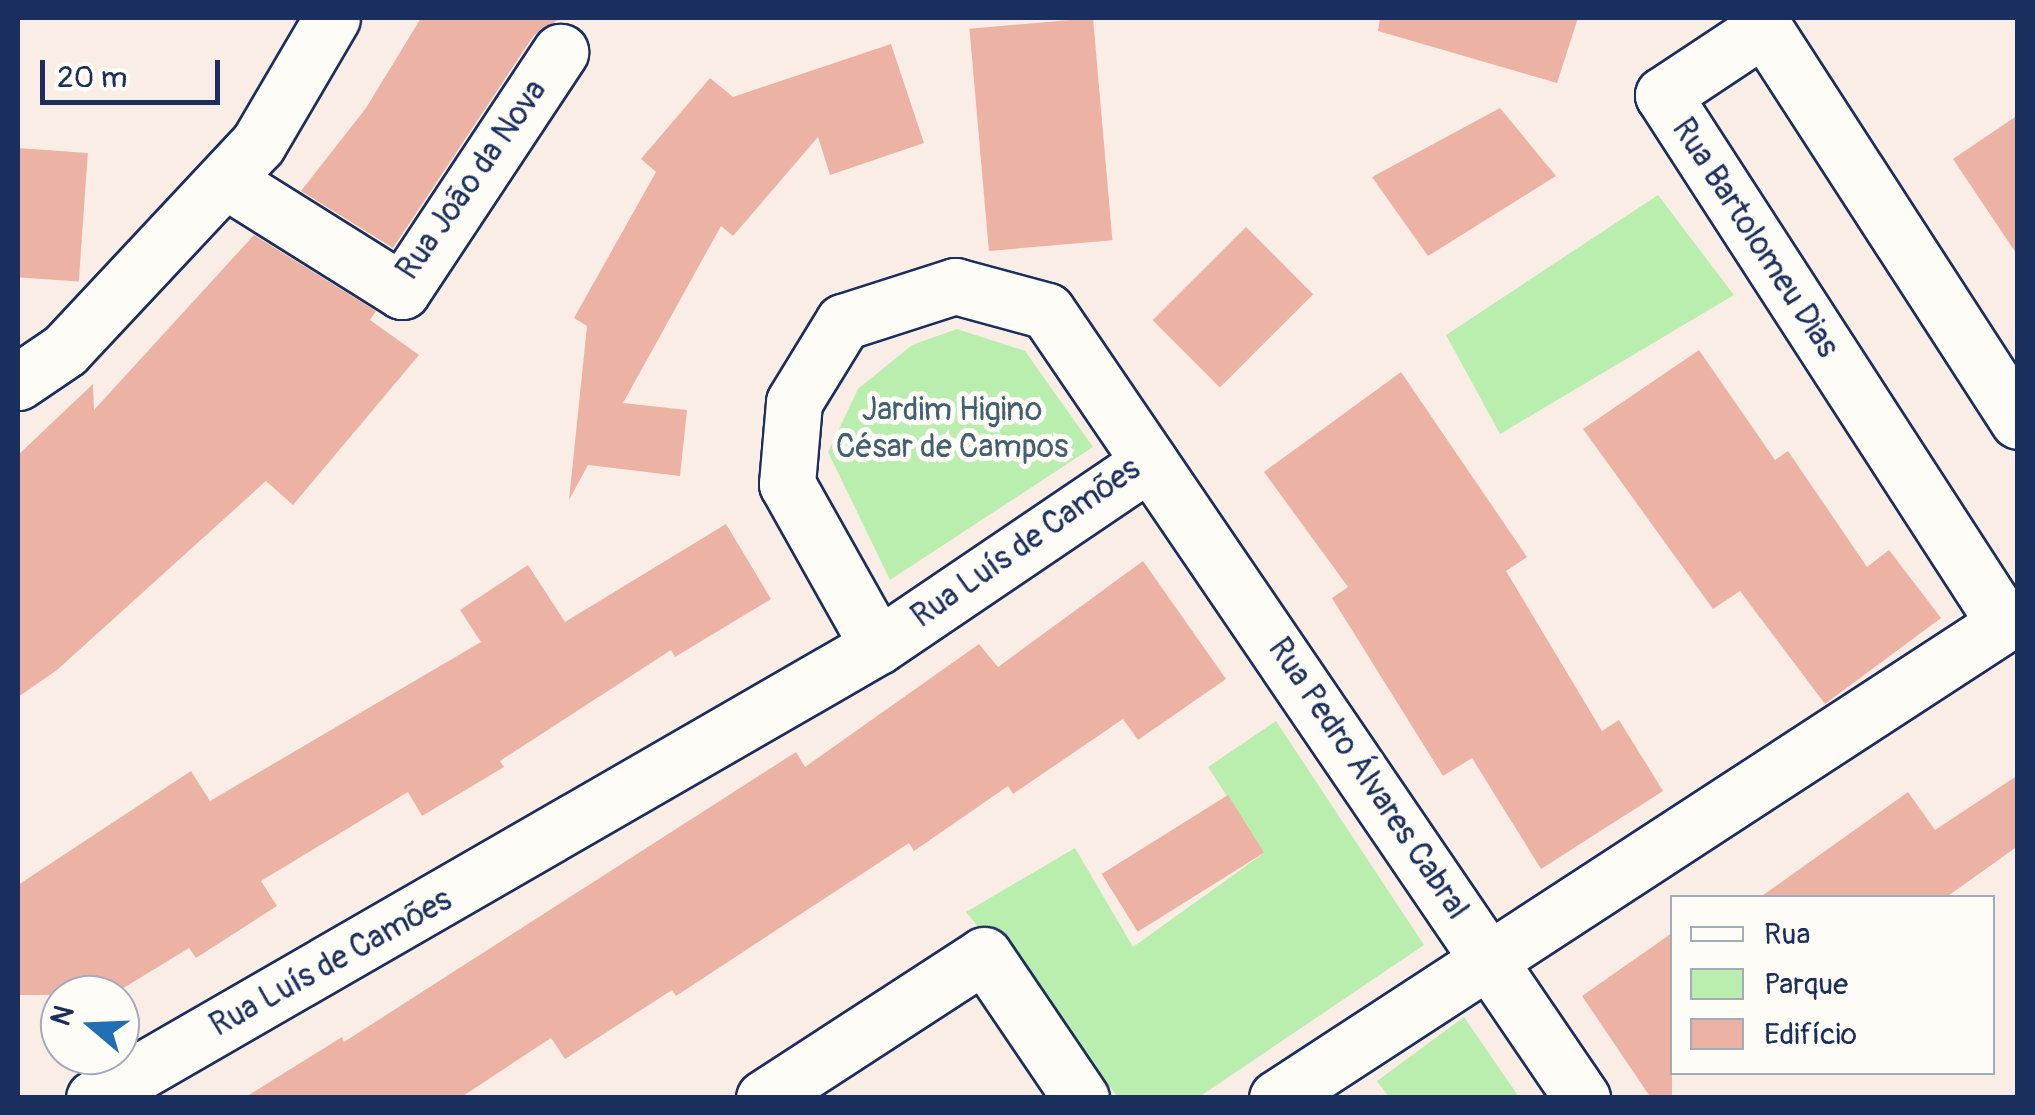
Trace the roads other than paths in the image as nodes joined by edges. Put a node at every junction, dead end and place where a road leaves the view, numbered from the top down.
1 (332, 18) edge
2 (560, 52) dead end
3 (225, 180) junction
4 (18, 382) edge
5 (2018, 421) edge
6 (1150, 462) junction
7 (2011, 620) edge
8 (878, 646) junction
9 (1491, 958) junction
10 (94, 1098) edge
11 (764, 1098) edge
12 (1081, 1098) edge
13 (1277, 1098) edge
14 (1582, 1098) edge

1 - 3 street
2 - 3 street, Rua João da Nova
3 - 4 street
5 - 7 street, Rua Bartolomeu Dias
6 - 8 street, Rua Luís de Camões
6 - 8 street, Rua Luís de Camões
6 - 9 street, Rua Pedro Álvares Cabral
7 - 9 street, Rua Bartolomeu Dias
8 - 10 street, Rua Luís de Camões
9 - 13 street, Rua Bartolomeu Dias
9 - 14 street, Rua Pedro Álvares Cabral
11 - 12 street

